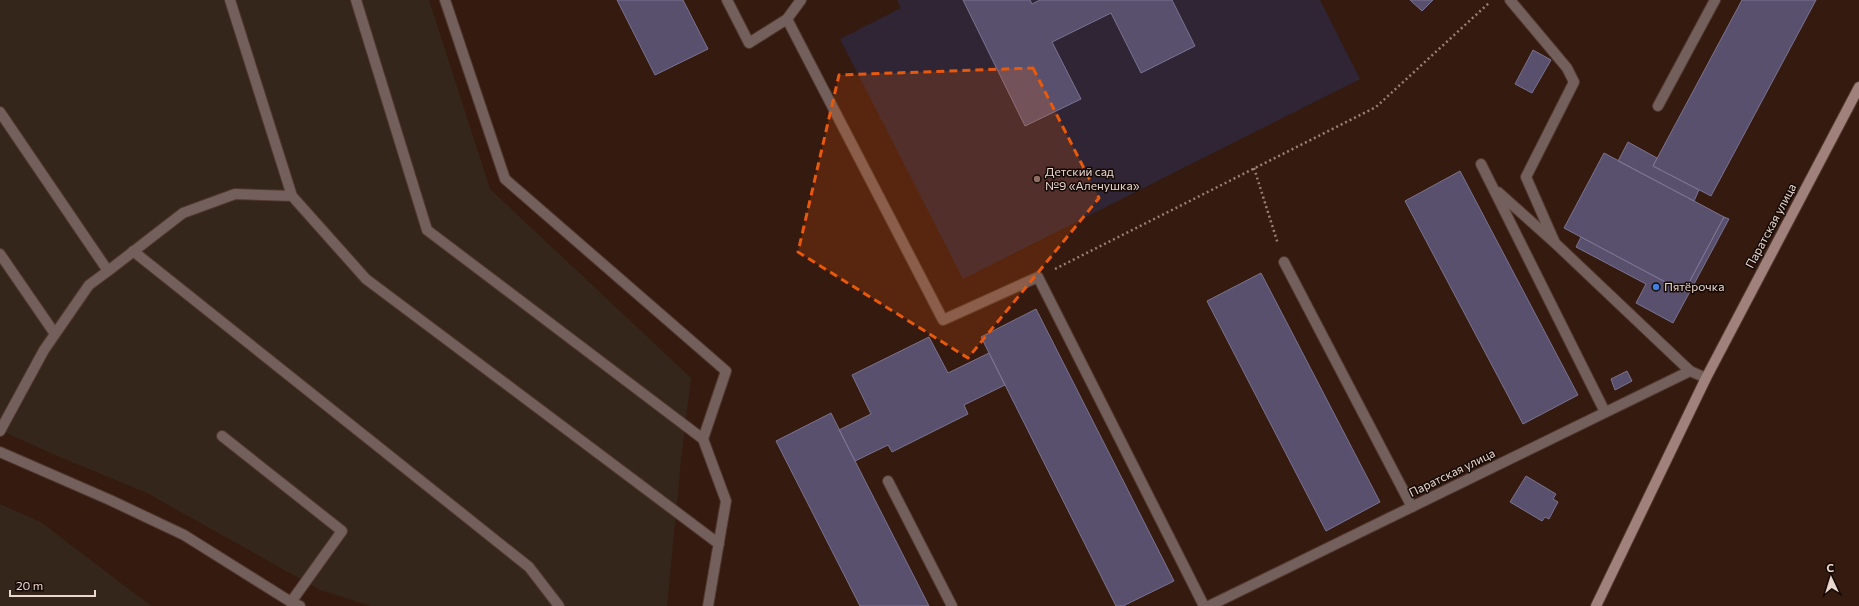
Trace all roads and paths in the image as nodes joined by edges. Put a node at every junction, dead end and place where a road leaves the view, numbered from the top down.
1 (230, 0) edge
2 (356, 0) edge
3 (445, 0) edge
4 (727, 0) edge
5 (801, 0) edge
6 (1492, 0) edge
7 (1510, 0) edge
8 (1715, 0) edge
9 (787, 19) junction
10 (1859, 87) edge
11 (1658, 106) dead end
12 (0, 112) edge
13 (1481, 164) dead end
14 (1254, 168) junction
15 (1494, 187) junction
16 (292, 196) junction
17 (1555, 243) junction
18 (133, 251) junction
19 (0, 254) edge
20 (1284, 262) joint
21 (108, 270) junction
22 (1038, 277) junction
23 (55, 334) junction
24 (1690, 370) junction
25 (1706, 378) junction
26 (1605, 412) junction
27 (2, 418) edge
28 (0, 431) edge
29 (222, 436) dead end
30 (703, 439) junction
31 (0, 452) edge
32 (888, 481) dead end
33 (1412, 507) junction
34 (719, 544) junction
35 (296, 604) edge
36 (560, 606) edge
37 (708, 606) edge
38 (952, 606) edge
39 (1204, 606) edge
40 (1209, 606) edge
41 (1596, 606) edge

1 - 16 street
2 - 30 street
3 - 30 street
4 - 9 street
5 - 9 street
6 - 14 path
7 - 17 street
8 - 11 street
9 - 22 street
10 - 25 main road, Паратская улица
12 - 21 street
13 - 15 street
14 - 20 path
14 - 22 path
15 - 17 street
15 - 26 street
16 - 18 street
16 - 34 street
17 - 24 street
18 - 21 street
18 - 36 street
19 - 23 street
20 - 33 street
21 - 23 street
22 - 39 street
23 - 27 street
24 - 25 street
24 - 26 street, Паратская улица
25 - 41 main road, Паратская улица
26 - 33 street, Паратская улица
27 - 28 street
29 - 35 street
30 - 34 street
31 - 35 street
32 - 38 street
33 - 40 street, Паратская улица
34 - 37 street

